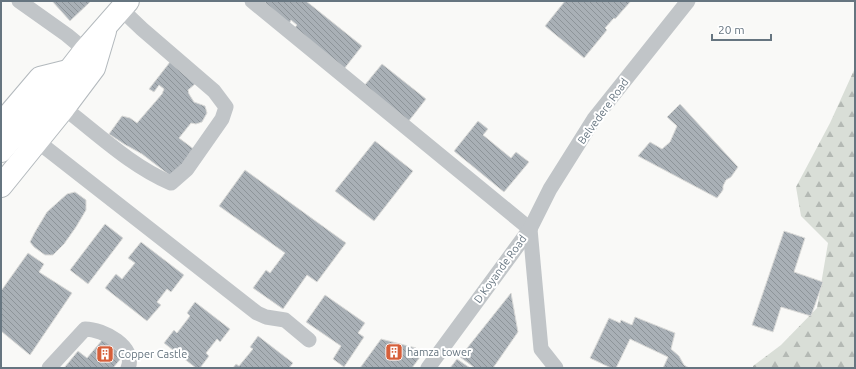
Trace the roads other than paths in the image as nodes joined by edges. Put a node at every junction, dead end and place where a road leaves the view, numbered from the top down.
1 (252, 1) edge
2 (688, 1) edge
3 (23, 2) edge
4 (119, 12) edge
5 (85, 50) junction
6 (68, 71) junction
7 (59, 99) junction
8 (1, 124) edge
9 (37, 141) junction
10 (1, 151) edge
11 (1, 186) edge
12 (530, 229) junction
13 (309, 340) dead end
14 (49, 368) edge
15 (128, 368) edge
16 (428, 368) edge
17 (556, 368) edge

1 - 12 street
2 - 12 street, Belvedere Road
3 - 5 street
4 - 5 street
4 - 7 street
4 - 7 street
5 - 6 street
6 - 7 street
6 - 8 street
7 - 9 street
7 - 10 street
9 - 11 street
9 - 13 street
12 - 16 street, D Koyande Road
12 - 17 street, D Koyande Road
14 - 15 street

